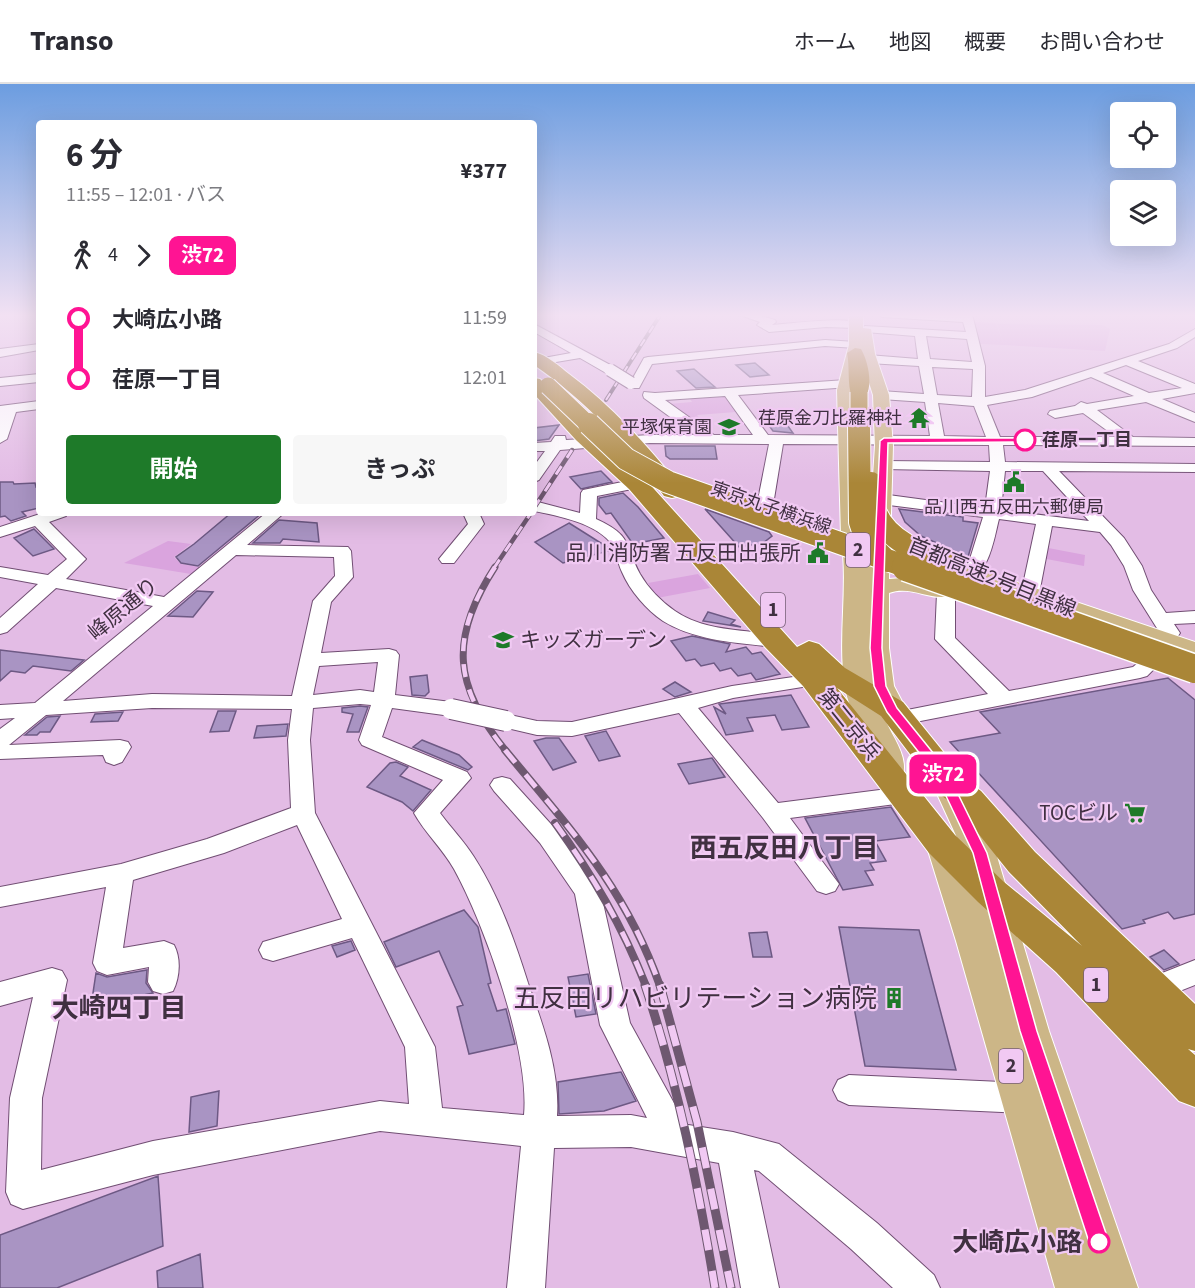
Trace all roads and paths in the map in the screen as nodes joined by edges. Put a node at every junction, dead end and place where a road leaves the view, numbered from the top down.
1 (610, 370) edge
2 (642, 370) edge
3 (861, 370) edge
4 (925, 370) edge
5 (979, 370) edge
6 (1105, 370) edge
7 (1150, 370) edge
8 (0, 374) edge
9 (1094, 374) junction
10 (540, 377) edge
11 (36, 378) edge
12 (20, 380) junction
13 (0, 382) edge
14 (633, 384) junction
15 (1049, 388) junction
16 (728, 391) junction
17 (863, 391) junction
18 (12, 394) dead end
19 (1027, 394) junction
20 (652, 397) junction
21 (1149, 397) junction
22 (930, 399) junction
23 (980, 402) junction
24 (36, 405) edge
25 (1085, 408) junction
26 (5, 409) edge
27 (1055, 414) junction
28 (1195, 418) edge
29 (572, 425) junction
30 (0, 439) edge
31 (710, 439) junction
32 (632, 440) junction
33 (771, 440) junction
34 (847, 440) junction
35 (884, 441) junction
36 (938, 441) junction
37 (994, 441) junction
38 (1090, 441) junction
39 (590, 442) junction
40 (1195, 442) edge
41 (1131, 443) junction
42 (1175, 444) junction
43 (554, 445) junction
44 (537, 446) edge
45 (647, 458) junction
46 (1195, 460) edge
47 (884, 465) junction
48 (1115, 467) junction
49 (998, 468) junction
50 (1048, 468) junction
51 (1195, 468) edge
52 (537, 472) edge
53 (637, 484) junction
54 (672, 490) junction
55 (765, 505) junction
56 (538, 507) edge
57 (881, 510) junction
58 (993, 512) junction
59 (51, 516) edge
60 (272, 516) edge
61 (1045, 519) junction
62 (38, 520) junction
63 (472, 520) edge
64 (588, 521) junction
65 (1105, 528) junction
66 (0, 532) edge
67 (866, 549) junction
68 (232, 550) junction
69 (448, 560) dead end
70 (0, 572) edge
71 (966, 573) junction
72 (49, 582) junction
73 (877, 590) junction
74 (946, 593) junction
75 (1030, 594) junction
76 (168, 603) junction
77 (1195, 617) edge
78 (0, 628) edge
79 (1163, 630) junction
80 (775, 641) junction
81 (1195, 651) edge
82 (856, 655) junction
83 (1195, 658) edge
84 (310, 660) junction
85 (1150, 663) junction
86 (815, 669) junction
87 (1195, 669) edge
88 (1195, 679) edge
89 (859, 689) junction
90 (1004, 698) junction
91 (384, 699) junction
92 (301, 703) junction
93 (684, 705) junction
94 (38, 711) junction
95 (0, 712) edge
96 (896, 713) junction
97 (0, 740) edge
98 (0, 752) edge
99 (114, 758) dead end
100 (502, 785) dead end
101 (896, 785) junction
102 (954, 788) junction
103 (772, 812) junction
104 (303, 813) junction
105 (942, 844) junction
106 (121, 874) junction
107 (826, 884) dead end
108 (991, 892) junction
109 (0, 897) edge
110 (360, 925) junction
111 (273, 950) dead end
112 (1010, 961) junction
113 (1195, 972) edge
114 (163, 981) dead end
115 (1152, 990) junction
116 (0, 994) edge
117 (1114, 1003) junction
118 (1195, 1032) edge
119 (1195, 1086) edge
120 (849, 1089) dead end
121 (1021, 1098) junction
122 (427, 1122) junction
123 (537, 1132) junction
124 (669, 1137) junction
125 (734, 1148) junction
126 (526, 1288) edge
127 (760, 1288) edge
128 (921, 1288) edge
129 (1079, 1288) edge
130 (1114, 1288) edge

1 - 14 street, bridge
2 - 14 street
3 - 17 highway, 首都高速2号目黒線 / 2
4 - 22 street
5 - 23 street
6 - 9 street
7 - 21 street
8 - 12 street
9 - 15 street
9 - 21 street
10 - 29 highway, 第二京浜 / 1
10 - 32 highway, 第二京浜 / 1
10 - 83 highway, 首都高速2号目黒線 / 2, bridge
10 - 87 highway, 首都高速2号目黒線 / 2, bridge
11 - 12 street
12 - 13 street
12 - 18 street
14 - 20 street
15 - 19 street
15 - 25 street
16 - 17 street
16 - 20 street
16 - 33 street
17 - 22 street
17 - 34 main road, 2
17 - 35 main road, 2
17 - 83 highway, 首都高速2号目黒線 / 2, bridge
17 - 88 highway, 首都高速2号目黒線 / 2, bridge
19 - 23 street
19 - 27 street
20 - 31 street
21 - 25 street
21 - 28 street
22 - 23 street
22 - 36 street
23 - 37 street
24 - 26 street
25 - 27 street
25 - 41 street
26 - 30 street
27 - 38 street
29 - 39 highway, 第二京浜 / 1
29 - 43 street
31 - 32 street
31 - 33 street
32 - 39 street
32 - 45 highway, 第二京浜 / 1
33 - 34 street
33 - 55 street
34 - 35 street
34 - 67 main road, 2
35 - 36 street
35 - 47 main road, 2
36 - 37 street
37 - 38 street
37 - 49 street
38 - 41 street
38 - 48 street
39 - 43 street
39 - 53 highway, 第二京浜 / 1
40 - 42 street
41 - 42 street
42 - 46 street
43 - 44 street
43 - 52 street
45 - 54 highway, 第二京浜 / 1
45 - 55 main road, 東京丸子横浜線 / 2
47 - 49 street
47 - 57 main road, 2
48 - 50 street
48 - 51 street
49 - 50 street
49 - 58 street
50 - 65 street
53 - 54 main road, 東京丸子横浜線 / 2
53 - 64 street
53 - 80 highway, 第二京浜 / 1
54 - 67 main road, 東京丸子横浜線 / 2
54 - 86 highway, 第二京浜 / 1
55 - 67 main road, 東京丸子横浜線 / 2
56 - 64 street
57 - 58 street
57 - 67 main road, 2
57 - 71 main road, 東京丸子横浜線 / 2
58 - 61 street
58 - 71 street
59 - 62 street
60 - 68 street, 峰原通り
61 - 65 street
61 - 75 street
62 - 66 street
62 - 72 street
63 - 69 street
64 - 80 street
65 - 79 street
67 - 71 main road, 東京丸子横浜線 / 2
67 - 73 main road, 2
67 - 82 main road, 2
67 - 85 main road, 東京丸子横浜線 / 2
68 - 76 street, 峰原通り
68 - 84 street
70 - 72 street
71 - 75 main road, 東京丸子横浜線 / 2
72 - 76 street
72 - 78 street
73 - 74 main road
73 - 96 main road, 2
74 - 85 main road
74 - 90 street
75 - 79 main road, 東京丸子横浜線 / 2
76 - 94 street, 峰原通り
77 - 79 street
79 - 81 main road, 東京丸子横浜線 / 2
80 - 86 highway, 第二京浜 / 1
82 - 86 main road
82 - 89 main road, 2
84 - 91 street
84 - 92 street
85 - 88 main road, 東京丸子横浜線 / 2
85 - 90 street
86 - 89 highway, 第二京浜 / 1
86 - 93 street
86 - 101 highway, 第二京浜 / 1
89 - 96 highway, 第二京浜 / 1
89 - 101 main road, 2
90 - 96 street
91 - 92 street
91 - 93 street, bridge
91 - 123 street
92 - 94 street
92 - 104 street
93 - 103 street
94 - 95 street
94 - 97 street, 峰原通り
96 - 102 highway, 第二京浜 / 1
98 - 99 street
100 - 124 street
101 - 103 street
101 - 105 highway, 第二京浜 / 1
102 - 108 main road, 2
102 - 115 highway, 第二京浜 / 1
103 - 107 street
104 - 106 street
104 - 110 street
105 - 108 highway, 第二京浜 / 1
105 - 121 main road, 2
106 - 109 street
106 - 114 street
108 - 112 main road, 2
108 - 117 highway, 第二京浜 / 1
110 - 111 street
110 - 122 street
112 - 117 main road
112 - 130 main road, 2
113 - 115 street
115 - 118 highway, 第二京浜 / 1
116 - 122 street
117 - 119 highway, 第二京浜 / 1
120 - 121 street
121 - 129 main road, 2
122 - 123 street
123 - 124 street
123 - 126 street
124 - 125 street
125 - 127 street
125 - 128 street

